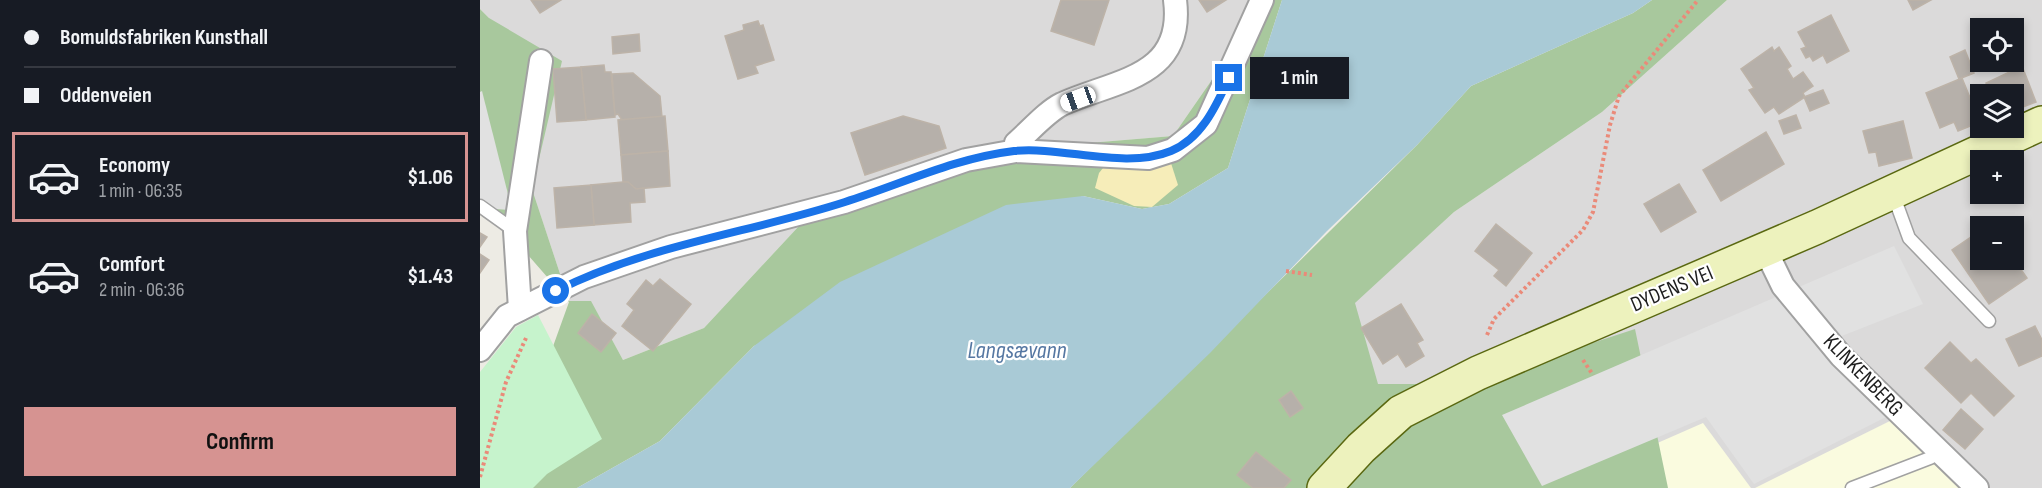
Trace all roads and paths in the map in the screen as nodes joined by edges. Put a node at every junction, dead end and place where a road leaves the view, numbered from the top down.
1 (1175, 0) edge
2 (1262, 0) edge
3 (1698, 0) edge
4 (541, 61) dead end
5 (2042, 123) edge
6 (1017, 151) junction
7 (1893, 193) junction
8 (480, 206) edge
9 (515, 231) junction
10 (1765, 249) junction
11 (1286, 271) dead end
12 (1312, 275) dead end
13 (541, 298) junction
14 (520, 309) junction
15 (1989, 321) dead end
16 (480, 350) edge
17 (1478, 373) junction
18 (1939, 452) junction
19 (480, 477) edge
20 (1324, 488) edge
21 (1852, 488) edge
22 (1977, 488) edge

1 - 6 street
2 - 6 street
3 - 17 path
4 - 9 street
5 - 7 street, DYDENS VEI
6 - 13 street
7 - 10 street, DYDENS VEI
7 - 15 lane
8 - 9 lane
9 - 14 street
10 - 17 street, DYDENS VEI
10 - 18 street, KLINKENBERG
11 - 12 path
13 - 14 street
13 - 19 path
14 - 16 street
17 - 20 street, DYDENS VEI
18 - 21 lane
18 - 22 street, KLINKENBERG

